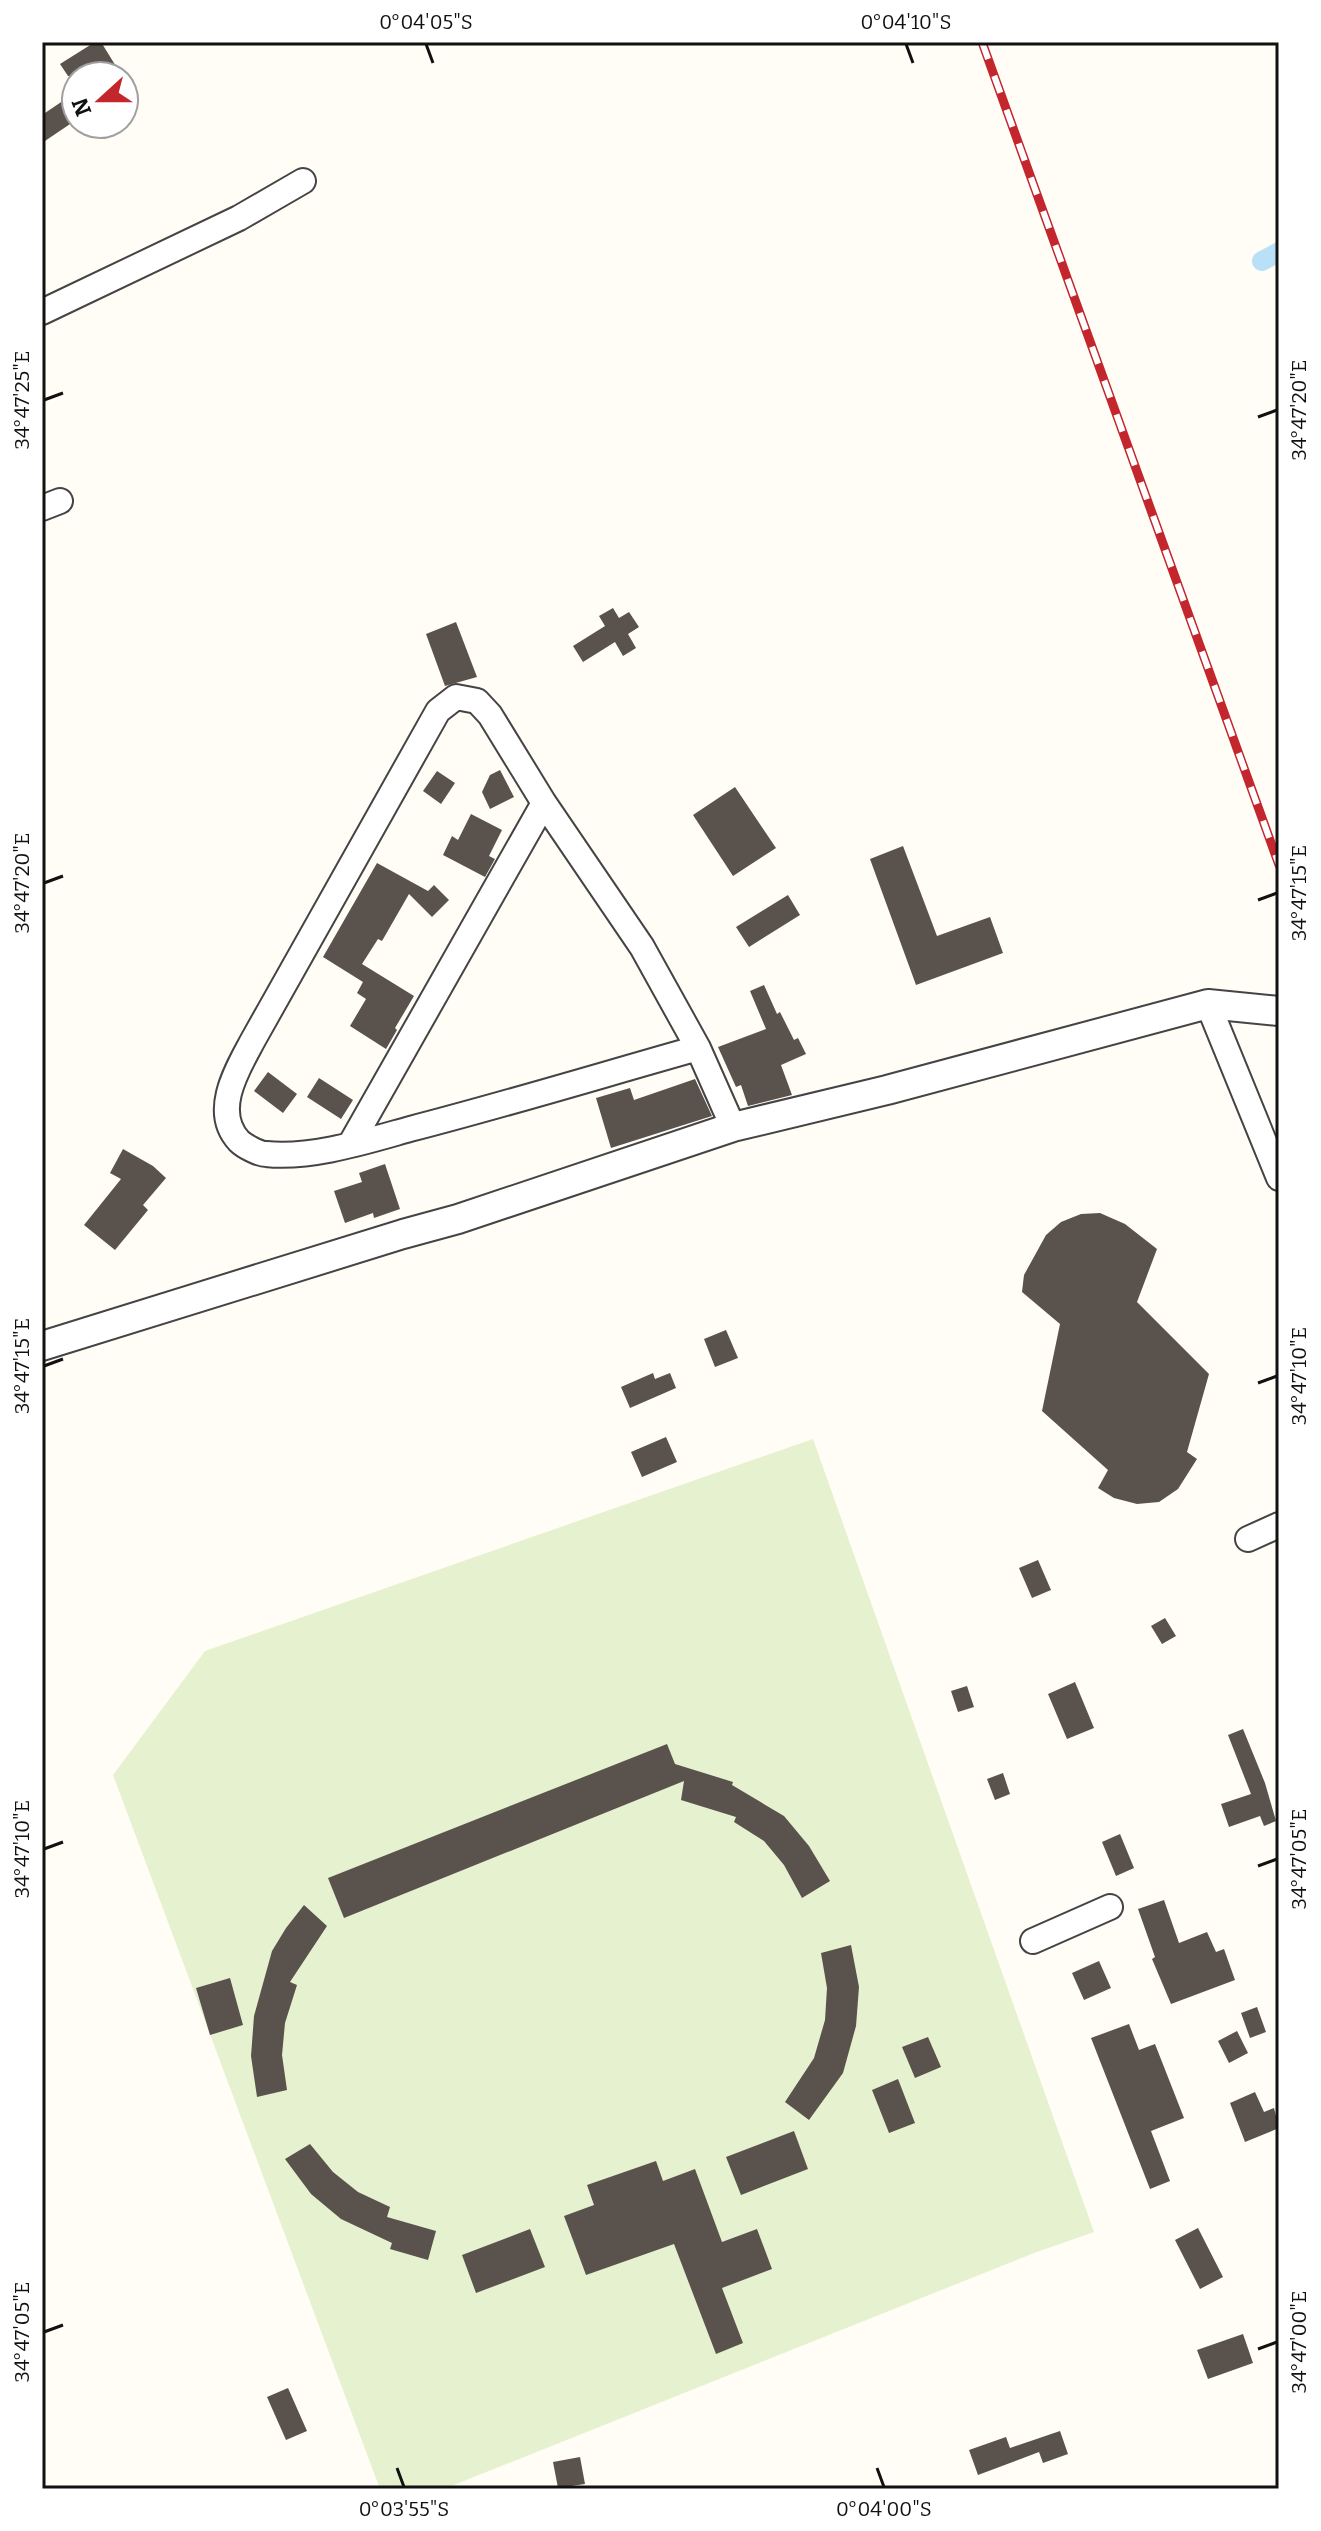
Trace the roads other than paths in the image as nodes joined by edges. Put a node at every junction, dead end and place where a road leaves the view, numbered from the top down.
1 (303, 181) dead end
2 (42, 312) edge
3 (544, 803) junction
4 (1208, 1004) junction
5 (1279, 1011) edge
6 (698, 1048) junction
7 (733, 1127) junction
8 (350, 1145) junction
9 (1279, 1178) edge
10 (42, 1346) edge
11 (1279, 1525) edge
12 (1248, 1539) dead end
13 (1110, 1907) dead end
14 (1033, 1941) dead end

1 - 2 street
3 - 6 street
3 - 8 street
3 - 8 street
4 - 5 street
4 - 7 street
4 - 9 street
6 - 7 street
6 - 8 street
7 - 10 street
11 - 12 street
13 - 14 street

